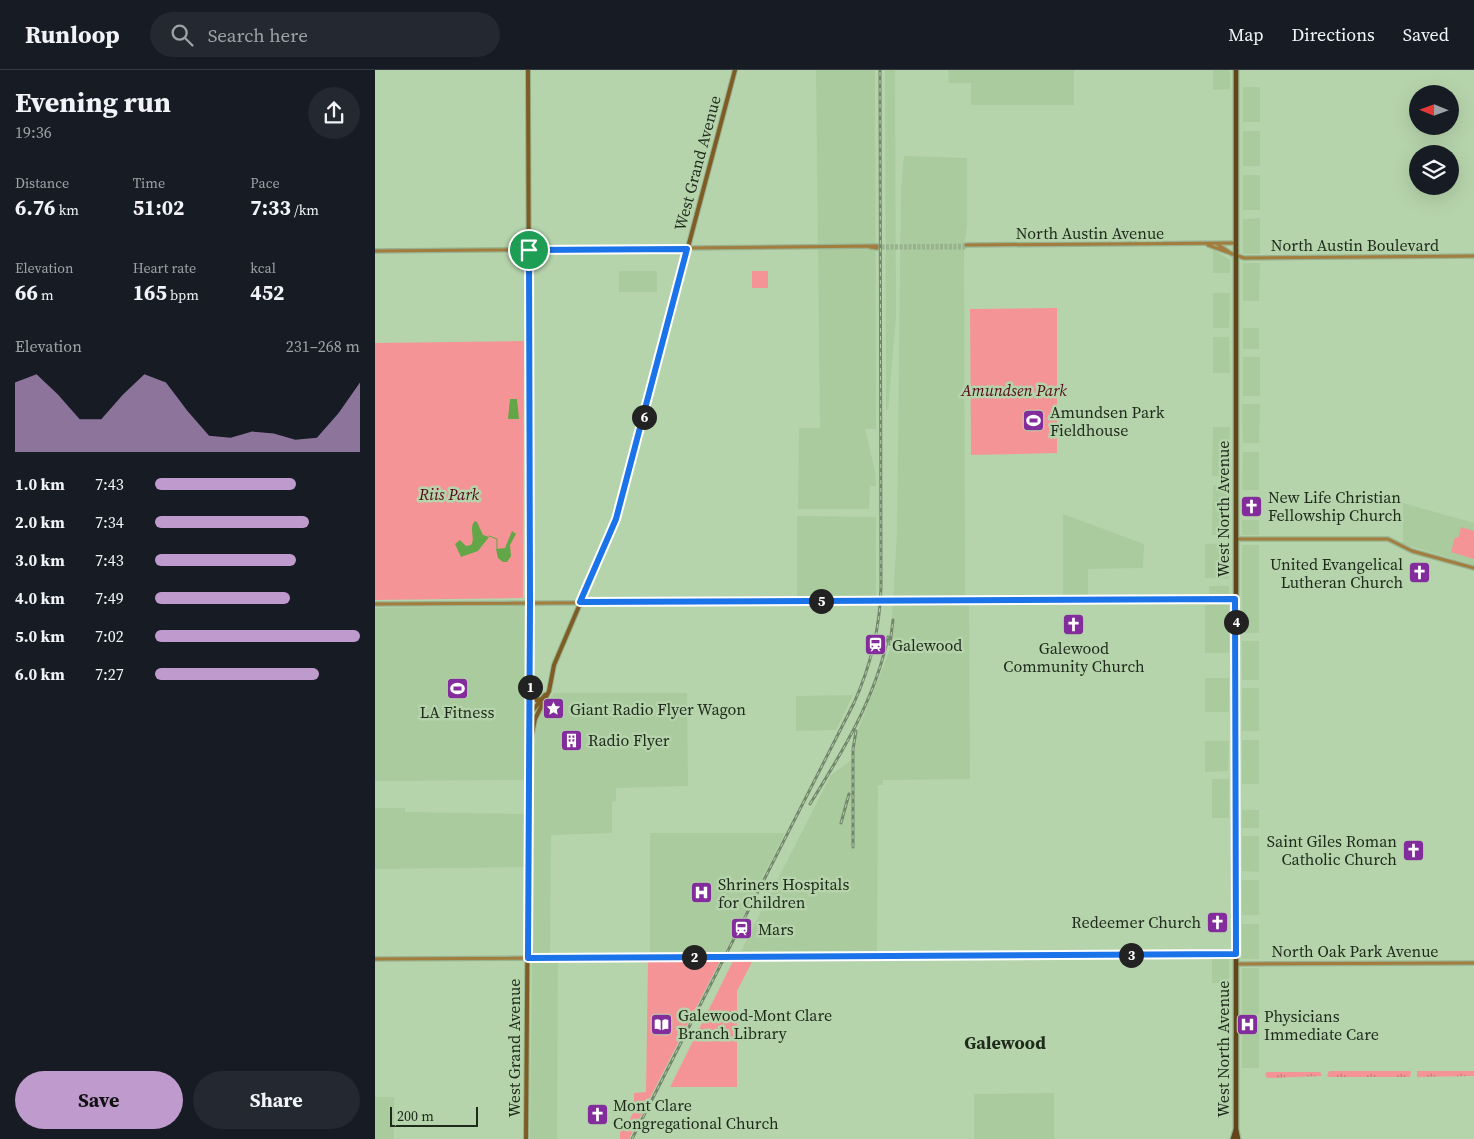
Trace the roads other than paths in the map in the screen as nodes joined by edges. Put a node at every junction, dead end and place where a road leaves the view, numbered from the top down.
1 (528, 70) edge
2 (735, 70) edge
3 (1236, 70) edge
4 (1236, 243) junction
5 (1216, 244) junction
6 (1208, 245) junction
7 (966, 246) tunnel mouth
8 (877, 247) tunnel mouth
9 (687, 249) junction
10 (529, 250) junction
11 (375, 251) edge
12 (1234, 255) junction
13 (1474, 256) edge
14 (1236, 539) junction
15 (1474, 568) edge
16 (1235, 599) junction
17 (530, 602) junction
18 (580, 602) junction
19 (375, 604) edge
20 (549, 692) junction
21 (530, 694) junction
22 (542, 699) junction
23 (529, 715) junction
24 (529, 746) junction
25 (1236, 954) junction
26 (528, 958) junction
27 (375, 959) edge
28 (1474, 963) edge
29 (1236, 964) junction
30 (1236, 1129) junction
31 (526, 1139) edge
32 (1233, 1139) edge
33 (1238, 1139) edge

1 - 10 main road, West Grand Avenue
2 - 9 main road, West Grand Avenue
3 - 4 main road, West North Avenue
4 - 5 street, North Austin Avenue
4 - 12 main road, West North Avenue
5 - 6 street, North Austin Avenue
5 - 12 street
6 - 7 street, North Austin Avenue
6 - 12 street, North Austin Avenue
8 - 9 street
9 - 10 street
9 - 18 main road, West Grand Avenue
10 - 11 street
10 - 17 main road, West Grand Avenue
12 - 13 street, North Austin Boulevard
12 - 14 main road, West North Avenue
14 - 15 street
14 - 16 main road, West North Avenue
16 - 18 street
16 - 25 main road, West North Avenue
17 - 18 street
17 - 19 street
17 - 21 main road, West Grand Avenue
18 - 20 main road, West Grand Avenue
20 - 22 main road
20 - 24 main road, West Grand Avenue
21 - 22 main road
21 - 23 main road, West Grand Avenue
22 - 23 main road
23 - 24 main road, West Grand Avenue
24 - 26 main road, West Grand Avenue
25 - 26 street
25 - 29 main road, West North Avenue
26 - 27 street
26 - 31 main road, West Grand Avenue
28 - 29 street, North Oak Park Avenue
29 - 30 main road, West North Avenue
30 - 32 main road, West North Avenue
30 - 33 main road, West North Avenue

